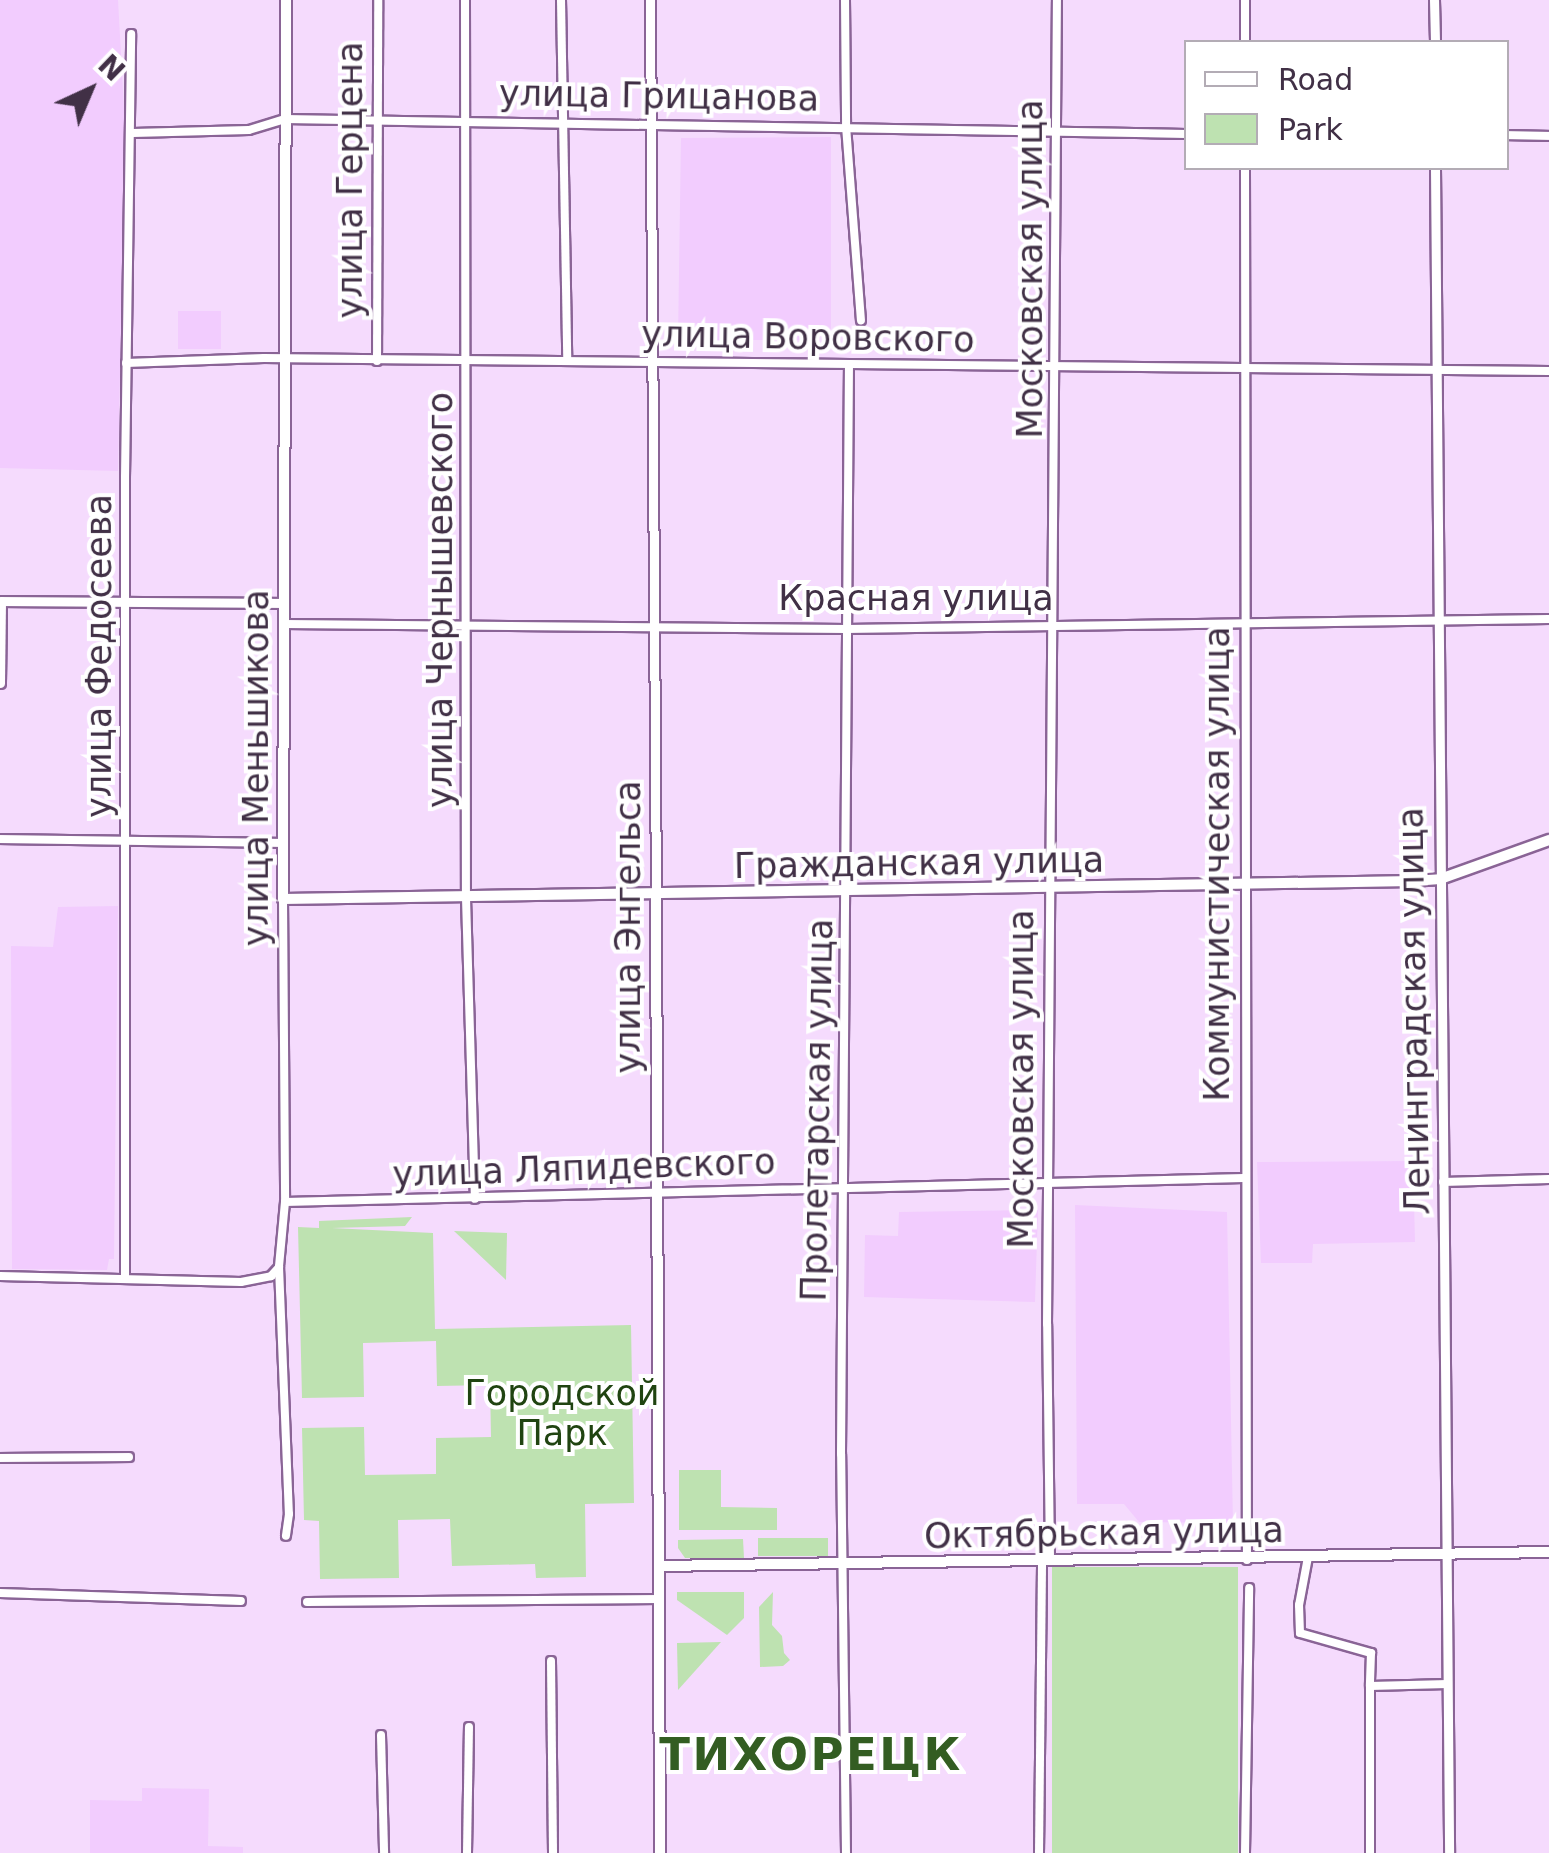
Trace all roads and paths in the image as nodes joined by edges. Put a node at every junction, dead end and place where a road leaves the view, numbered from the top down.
1 (286, 0) edge
2 (378, 0) edge
3 (465, 0) edge
4 (562, 0) edge
5 (650, 0) edge
6 (846, 0) edge
7 (1057, 0) edge
8 (1245, 0) edge
9 (1434, 0) edge
10 (131, 34) dead end
11 (1245, 40) edge
12 (1435, 40) edge
13 (284, 119) junction
14 (378, 120) junction
15 (465, 120) junction
16 (563, 121) junction
17 (653, 125) junction
18 (846, 126) junction
19 (1059, 129) junction
20 (133, 133) junction
21 (1184, 134) edge
22 (1509, 136) edge
23 (1549, 136) edge
24 (1245, 170) edge
25 (1435, 170) edge
26 (861, 320) dead end
27 (284, 360) junction
28 (567, 360) junction
29 (377, 361) junction
30 (655, 362) junction
31 (126, 363) junction
32 (468, 364) junction
33 (849, 367) junction
34 (1056, 369) junction
35 (1242, 371) junction
36 (1549, 371) edge
37 (1435, 372) junction
38 (1, 601) edge
39 (127, 602) junction
40 (284, 604) junction
41 (1549, 619) edge
42 (1244, 622) junction
43 (1437, 622) junction
44 (284, 624) junction
45 (654, 625) junction
46 (1055, 625) junction
47 (467, 627) junction
48 (846, 629) junction
49 (0, 683) edge
50 (0, 839) edge
51 (1549, 840) edge
52 (128, 841) junction
53 (282, 842) junction
54 (1440, 879) junction
55 (1245, 886) junction
56 (1050, 888) junction
57 (846, 892) junction
58 (656, 894) junction
59 (466, 898) junction
60 (283, 899) junction
61 (1244, 1178) junction
62 (1549, 1179) edge
63 (1444, 1182) junction
64 (1048, 1185) junction
65 (843, 1189) junction
66 (657, 1192) junction
67 (475, 1199) junction
68 (285, 1202) junction
69 (279, 1267) junction
70 (0, 1276) edge
71 (126, 1278) junction
72 (128, 1457) dead end
73 (0, 1458) edge
74 (286, 1536) dead end
75 (1549, 1552) edge
76 (1448, 1553) junction
77 (1308, 1557) junction
78 (1046, 1558) junction
79 (1247, 1560) junction
80 (844, 1564) junction
81 (660, 1566) junction
82 (1249, 1588) dead end
83 (0, 1593) edge
84 (240, 1600) dead end
85 (660, 1600) junction
86 (307, 1602) dead end
87 (551, 1660) dead end
88 (1448, 1684) junction
89 (1370, 1686) junction
90 (469, 1727) dead end
91 (381, 1735) dead end
92 (384, 1853) edge
93 (467, 1853) edge
94 (553, 1853) edge
95 (660, 1853) edge
96 (846, 1853) edge
97 (1039, 1853) edge
98 (1245, 1853) edge
99 (1370, 1853) edge
100 (1449, 1853) edge

1 - 13 main road, улица Меньшикова
2 - 14 street, улица Герцена
3 - 15 street, улица Чернышевского
4 - 16 street
5 - 17 street, улица Энгельса
6 - 18 street
7 - 19 street, Московская улица
8 - 11 street
9 - 12 street
10 - 20 street, улица Федосеева
13 - 14 street, улица Грицанова
13 - 20 street, улица Грицанова
13 - 27 main road, улица Меньшикова
14 - 15 street, улица Грицанова
14 - 29 street, улица Герцена
15 - 16 street, улица Грицанова
15 - 32 street, улица Чернышевского
16 - 17 street, улица Грицанова
16 - 28 street
17 - 18 street, улица Грицанова
17 - 30 street, улица Энгельса
18 - 19 street, улица Грицанова
18 - 26 street
19 - 21 street, улица Грицанова
19 - 34 street, Московская улица
20 - 31 street, улица Федосеева
22 - 23 street
24 - 35 street, Коммунистическая улица
25 - 37 street, Ленинградская улица
27 - 29 street, улица Воровского
27 - 31 street, улица Воровского
27 - 40 main road, улица Меньшикова
28 - 30 street, улица Воровского
28 - 32 street, улица Воровского
29 - 32 street, улица Воровского
30 - 33 street, улица Воровского
30 - 45 street, улица Энгельса
31 - 39 street, улица Федосеева
32 - 47 street, улица Чернышевского
33 - 34 street, улица Воровского
33 - 48 street, Пролетарская улица
34 - 35 street, улица Воровского
34 - 46 street, Московская улица
35 - 37 street, улица Воровского
35 - 42 street, Коммунистическая улица
36 - 37 street, улица Воровского
37 - 43 street, Ленинградская улица
38 - 39 street
38 - 49 street
39 - 40 street
39 - 52 street, улица Федосеева
40 - 44 main road, улица Меньшикова
41 - 43 street, Красная улица
42 - 43 street, Красная улица
42 - 46 street, Красная улица
42 - 55 street, Коммунистическая улица
43 - 54 street, Ленинградская улица
44 - 47 street, Красная улица
44 - 53 main road, улица Меньшикова
45 - 47 street, Красная улица
45 - 48 street, Красная улица
45 - 58 street, улица Энгельса
46 - 48 street, Красная улица
46 - 56 street, Московская улица
47 - 59 street, улица Чернышевского
48 - 57 street, Пролетарская улица
50 - 52 street
51 - 54 main road, Гражданская улица
52 - 53 street
52 - 71 street, улица Федосеева
53 - 60 main road, улица Меньшикова
54 - 55 main road, Гражданская улица
54 - 63 street, Ленинградская улица
55 - 56 main road, Гражданская улица
55 - 61 street, Коммунистическая улица
56 - 57 main road, Гражданская улица
56 - 64 street, Московская улица
57 - 58 main road, Гражданская улица
57 - 65 street, Пролетарская улица
58 - 59 main road, Гражданская улица
58 - 66 main road, улица Энгельса
59 - 60 main road, Гражданская улица
59 - 67 street, улица Чернышевского
60 - 68 street, улица Меньшикова
61 - 64 street, улица Ляпидевского
61 - 79 street, Коммунистическая улица
62 - 63 street
63 - 76 street, Ленинградская улица
64 - 65 street, улица Ляпидевского
64 - 78 street, Московская улица
65 - 66 street, улица Ляпидевского
65 - 80 street, Пролетарская улица
66 - 67 street, улица Ляпидевского
66 - 81 main road, улица Энгельса
67 - 68 street, улица Ляпидевского
68 - 69 street, улица Меньшикова
69 - 71 street
69 - 74 street, улица Меньшикова
70 - 71 street
72 - 73 street
75 - 76 main road, Октябрьская улица
76 - 77 main road, Октябрьская улица
76 - 88 street, Ленинградская улица
77 - 79 main road, Октябрьская улица
77 - 89 street
78 - 79 main road, Октябрьская улица
78 - 80 main road, Октябрьская улица
78 - 97 street, Московская улица
80 - 81 main road, Октябрьская улица
80 - 96 street, Пролетарская улица
81 - 85 main road, улица Энгельса
82 - 98 street
83 - 84 street
85 - 86 street
85 - 95 main road, улица Энгельса
87 - 94 street
88 - 89 street
88 - 100 street, Ленинградская улица
89 - 99 street
90 - 93 street
91 - 92 street

